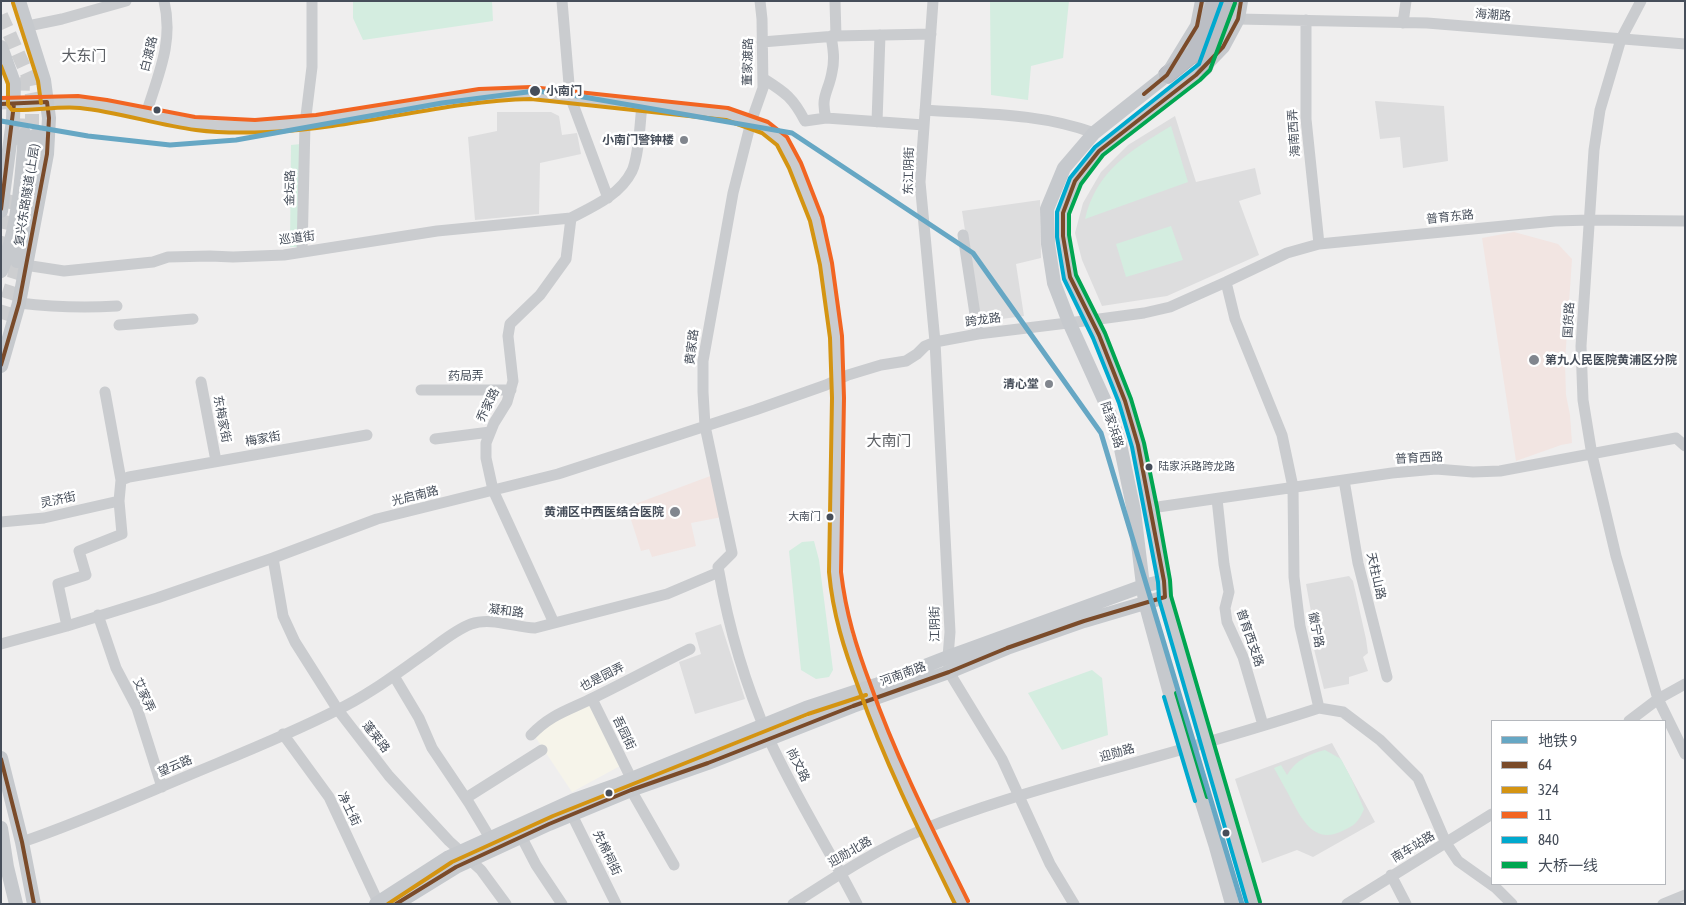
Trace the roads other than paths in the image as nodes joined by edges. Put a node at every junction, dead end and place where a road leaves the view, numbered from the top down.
1 (19, 1) edge
2 (126, 1) edge
3 (164, 1) edge
4 (312, 1) edge
5 (562, 1) edge
6 (760, 1) edge
7 (835, 1) edge
8 (933, 1) edge
9 (1202, 1) edge
10 (1406, 1) edge
11 (1641, 1) edge
12 (1230, 6) edge
13 (1306, 20) junction
14 (1403, 23) junction
15 (28, 26) junction
16 (931, 34) junction
17 (880, 35) junction
18 (834, 36) junction
19 (1621, 39) junction
20 (762, 42) junction
21 (1685, 44) edge
22 (1, 46) edge
23 (1204, 66) joint
24 (1167, 75) junction
25 (764, 79) junction
26 (570, 96) junction
27 (47, 102) junction
28 (8, 104) edge
29 (642, 105) junction
30 (925, 110) junction
31 (146, 114) junction
32 (826, 118) junction
33 (751, 122) junction
34 (877, 122) junction
35 (305, 124) junction
36 (924, 125) junction
37 (1094, 133) junction
38 (608, 198) junction
39 (1, 211) edge
40 (571, 218) junction
41 (1590, 220) junction
42 (1685, 221) edge
43 (963, 235) dead end
44 (1319, 244) junction
45 (302, 252) junction
46 (25, 265) junction
47 (1, 271) edge
48 (1226, 282) junction
49 (117, 306) dead end
50 (17, 308) junction
51 (193, 319) dead end
52 (1092, 320) junction
53 (1070, 322) junction
54 (119, 324) dead end
55 (978, 334) junction
56 (935, 342) junction
57 (1, 366) edge
58 (837, 380) junction
59 (201, 382) dead end
60 (421, 390) dead end
61 (511, 390) junction
62 (105, 392) dead end
63 (705, 426) junction
64 (490, 432) junction
65 (367, 434) dead end
66 (435, 439) dead end
67 (1685, 446) edge
68 (1592, 455) junction
69 (216, 462) junction
70 (121, 480) junction
71 (1344, 480) junction
72 (1293, 488) junction
73 (493, 490) junction
74 (1217, 499) junction
75 (120, 501) junction
76 (1151, 508) junction
77 (1, 522) edge
78 (273, 558) junction
79 (719, 572) junction
80 (1164, 580) junction
81 (1143, 586) junction
82 (1165, 597) junction
83 (1145, 602) junction
84 (98, 615) junction
85 (554, 623) junction
86 (67, 626) junction
87 (1, 644) edge
88 (690, 649) dead end
89 (948, 657) junction
90 (949, 672) junction
91 (394, 676) junction
92 (1387, 677) dead end
93 (1685, 684) edge
94 (866, 694) junction
95 (592, 699) junction
96 (1658, 699) junction
97 (1319, 708) junction
98 (338, 710) junction
99 (1630, 720) edge
100 (764, 725) junction
101 (1263, 725) junction
102 (284, 734) junction
103 (531, 734) dead end
104 (769, 739) junction
105 (1207, 743) junction
106 (1185, 749) junction
107 (542, 750) dead end
108 (1685, 754) edge
109 (1, 758) edge
110 (631, 784) junction
111 (162, 787) junction
112 (1020, 796) junction
113 (466, 798) junction
114 (572, 815) junction
115 (1491, 815) edge
116 (924, 829) junction
117 (2, 833) edge
118 (490, 838) junction
119 (522, 838) junction
120 (22, 842) junction
121 (1446, 843) junction
122 (465, 856) junction
123 (26, 865) junction
124 (674, 865) dead end
125 (841, 872) junction
126 (1391, 875) junction
127 (1491, 884) edge
128 (1492, 885) edge
129 (1685, 895) edge
130 (377, 903) edge
131 (16, 904) edge
132 (24, 904) edge
133 (34, 904) edge
134 (42, 904) edge
135 (396, 904) edge
136 (506, 904) edge
137 (562, 904) edge
138 (616, 904) edge
139 (793, 904) edge
140 (857, 904) edge
141 (962, 904) edge
142 (1074, 904) edge
143 (1232, 904) edge
144 (1254, 904) edge
145 (1347, 904) edge
146 (1406, 904) edge
147 (1512, 904) edge
148 (1662, 904) edge

1 - 15 main road
2 - 15 street
3 - 31 street, 白渡路
4 - 35 street, 金坛路
5 - 26 street
6 - 20 street, 董家渡路
7 - 18 street
8 - 16 street, 东江阴街
9 - 24 main road, 陆家浜路
10 - 14 street
11 - 19 street, 国货路
12 - 13 street, 海潮路
12 - 23 highway
12 - 24 highway
13 - 14 street, 海潮路
13 - 44 street, 海南西弄
14 - 19 street, 海潮路
15 - 27 main road
16 - 17 street
16 - 30 street, 东江阴街
17 - 18 street
17 - 34 street
18 - 20 street
18 - 32 street
19 - 21 street, 海潮路
19 - 41 street, 国货路
20 - 25 street, 董家渡路
22 - 28 main road
23 - 52 main road, 陆家浜路
24 - 37 main road, 陆家浜路
25 - 32 street
25 - 33 street, 董家渡路
26 - 29 street
26 - 35 street
26 - 38 street
27 - 28 street
27 - 31 street
27 - 46 main road
28 - 39 main road
29 - 33 street
29 - 38 street
30 - 36 street, 东江阴街
30 - 37 street
31 - 35 street
32 - 34 street
33 - 58 street
33 - 63 street, 黄家路
34 - 36 street
35 - 45 street, 金坛路
36 - 56 street, 东江阴街
37 - 53 main road, 陆家浜路
38 - 40 street
40 - 45 street, 巡道街
40 - 61 street, 乔家路
41 - 42 street, 普育东路
41 - 44 street, 普育东路
41 - 68 street, 国货路
43 - 55 street
44 - 48 street, 普育东路
45 - 46 street, 巡道街
46 - 50 main road
47 - 50 main road, 复兴东路隧道 (上层)
48 - 52 street, 跨龙路
48 - 72 street, 徽宁路
49 - 50 street
50 - 57 main road
51 - 54 street
52 - 53 street, 跨龙路
52 - 76 main road, 陆家浜路
53 - 55 street, 跨龙路
53 - 81 main road, 陆家浜路
55 - 56 street, 跨龙路
56 - 58 street, 跨龙路
56 - 89 street, 江阴街
58 - 63 street, 光启南路
58 - 94 street
59 - 69 street, 东梅家街
60 - 61 street, 药局弄
61 - 64 street, 乔家路
62 - 70 street
63 - 73 street, 光启南路
63 - 79 street, 黄家路
64 - 66 street
64 - 73 street, 乔家路
65 - 69 street, 梅家街
67 - 68 street, 普育西路
68 - 71 street, 普育西路
68 - 96 street, 国货路
69 - 70 street, 梅家街
70 - 75 street
71 - 72 street, 普育西路
71 - 92 street, 天柱山路
72 - 74 street, 普育西路
72 - 97 street, 徽宁路
73 - 78 street, 光启南路
73 - 85 street, 乔家路
74 - 76 street, 普育西路
74 - 101 street, 普育西支路
75 - 77 street, 灵济街
75 - 86 street
76 - 80 main road, 陆家浜路
78 - 84 street, 光启南路
78 - 98 street, 蓬莱路
79 - 85 street, 凝和路
79 - 100 street, 尚文路
80 - 81 main road, 河南南路
80 - 82 main road, 陆家浜路
81 - 83 main road, 陆家浜路
81 - 89 main road, 河南南路
82 - 83 main road, 河南南路
82 - 105 main road, 陆家浜路
83 - 90 main road, 河南南路
83 - 106 main road, 陆家浜路
84 - 86 street, 光启南路
84 - 111 street, 艾家弄
85 - 91 street, 凝和路
86 - 87 street, 光启南路
88 - 95 street, 也是园弄
89 - 90 street, 江阴街
89 - 94 main road, 河南南路
90 - 94 main road, 河南南路
90 - 112 street, 江阴街
91 - 98 street, 凝和路
91 - 113 street
93 - 96 street
94 - 100 main road, 河南南路
94 - 104 main road, 河南南路
94 - 116 street
95 - 103 street, 也是园弄
95 - 110 street, 吾园街
96 - 99 street
96 - 108 street, 国货路
97 - 101 street, 迎勋路
97 - 121 street
98 - 102 street, 望云路
98 - 122 street, 蓬莱路
100 - 104 street, 尚文路
100 - 110 main road, 河南南路
101 - 105 street, 迎勋路
102 - 111 street, 望云路
102 - 130 street, 净土街
104 - 110 main road, 河南南路
104 - 125 street, 尚文路
105 - 106 street, 迎勋路
105 - 144 main road, 陆家浜路
106 - 112 street, 迎勋路
106 - 143 main road, 陆家浜路
107 - 113 street
109 - 120 main road
110 - 114 main road, 河南南路
110 - 118 main road, 河南南路
110 - 124 street, 吾园街
111 - 120 street, 望云路
112 - 116 street, 迎勋路
112 - 142 street, 江阴街
113 - 118 street
114 - 119 main road, 河南南路
114 - 138 street, 先棉祠街
115 - 121 street, 南车站路
116 - 125 street, 迎勋北路
116 - 141 street
117 - 131 main road
117 - 132 main road
118 - 122 main road, 河南南路
119 - 122 main road, 河南南路
119 - 137 street
120 - 123 main road
121 - 126 street, 南车站路
121 - 127 street
122 - 130 main road, 河南南路
122 - 135 main road, 河南南路
122 - 136 street, 蓬莱路
123 - 133 main road
123 - 134 main road
125 - 139 street, 迎勋北路
125 - 140 street, 尚文路
126 - 145 street, 南车站路
126 - 146 street
128 - 147 street
129 - 148 street

